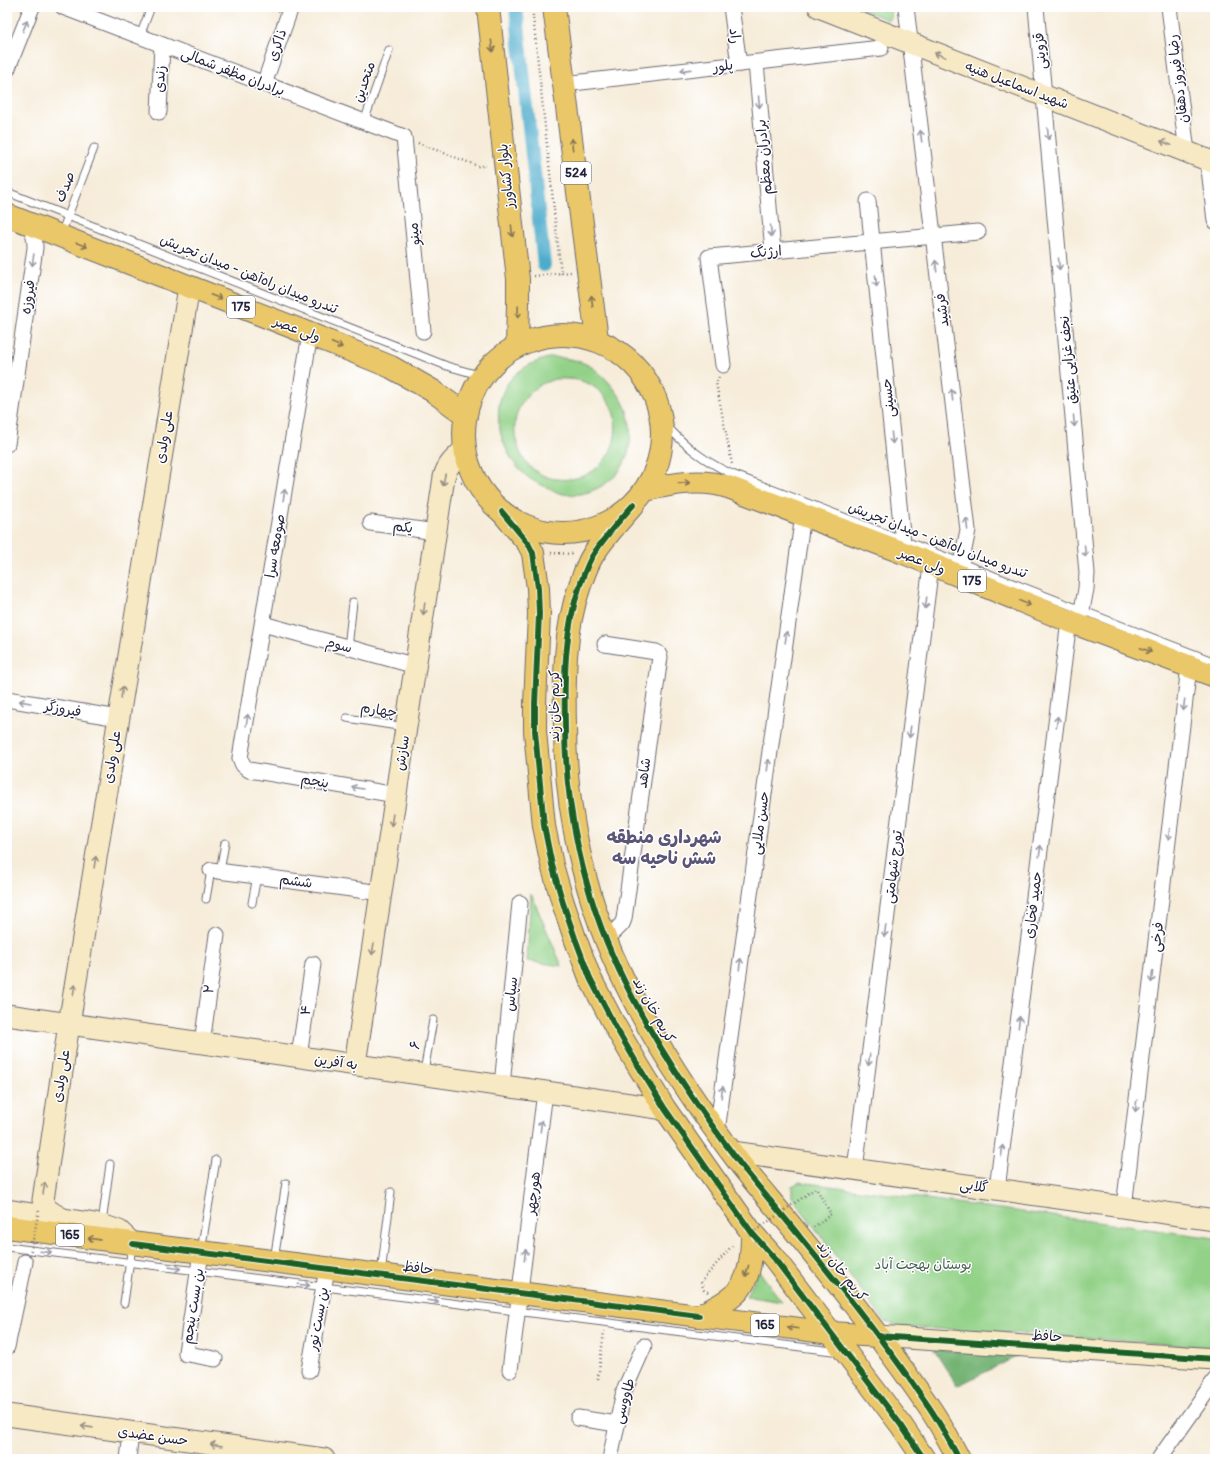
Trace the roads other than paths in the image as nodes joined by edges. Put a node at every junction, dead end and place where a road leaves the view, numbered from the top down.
1 (32, 7) edge
2 (63, 7) edge
3 (151, 7) edge
4 (488, 7) edge
5 (554, 7) edge
6 (732, 7) edge
7 (819, 7) edge
8 (906, 7) edge
9 (1036, 7) edge
10 (1169, 7) edge
11 (286, 8) edge
12 (140, 36) junction
13 (910, 43) junction
14 (162, 45) junction
15 (881, 48) dead end
16 (389, 50) dead end
17 (756, 63) junction
18 (739, 64) junction
19 (7, 70) edge
20 (264, 84) junction
21 (564, 84) junction
22 (1044, 96) junction
23 (159, 112) dead end
24 (364, 122) junction
25 (404, 138) joint
26 (94, 148) dead end
27 (1187, 152) junction
28 (1212, 161) edge
29 (7, 192) edge
30 (868, 201) dead end
31 (7, 215) edge
32 (68, 216) junction
33 (1215, 221) edge
34 (28, 223) junction
35 (978, 232) dead end
36 (60, 236) junction
37 (933, 236) junction
38 (872, 242) junction
39 (773, 252) junction
40 (189, 287) junction
41 (424, 331) dead end
42 (310, 334) junction
43 (597, 339) junction
44 (517, 346) junction
45 (723, 365) road end
46 (482, 376) junction
47 (466, 415) junction
48 (664, 423) junction
49 (7, 444) edge
50 (465, 449) junction
51 (640, 497) junction
52 (502, 512) junction
53 (803, 515) junction
54 (371, 522) dead end
55 (436, 532) junction
56 (903, 546) junction
57 (931, 565) junction
58 (959, 569) junction
59 (353, 602) dead end
60 (1077, 618) junction
61 (262, 624) junction
62 (605, 644) dead end
63 (348, 648) junction
64 (1215, 662) edge
65 (416, 666) junction
66 (1189, 667) junction
67 (1215, 676) edge
68 (7, 699) edge
69 (118, 718) junction
70 (347, 718) dead end
71 (406, 727) junction
72 (240, 758) joint
73 (396, 795) junction
74 (225, 843) dead end
75 (216, 870) junction
76 (257, 876) junction
77 (381, 893) junction
78 (206, 899) dead end
79 (252, 903) dead end
80 (520, 903) dead end
81 (217, 935) dead end
82 (606, 940) junction
83 (313, 964) dead end
84 (7, 1015) edge
85 (432, 1020) dead end
86 (69, 1024) junction
87 (202, 1042) junction
88 (299, 1056) junction
89 (355, 1064) junction
90 (423, 1074) junction
91 (502, 1085) junction
92 (545, 1092) junction
93 (665, 1109) junction
94 (717, 1131) junction
95 (737, 1159) junction
96 (216, 1160) dead end
97 (110, 1164) dead end
98 (855, 1174) junction
99 (286, 1183) dead end
100 (390, 1192) dead end
101 (997, 1195) junction
102 (7, 1210) edge
103 (1123, 1213) junction
104 (61, 1218) junction
105 (1215, 1220) edge
106 (102, 1225) junction
107 (7, 1227) edge
108 (1215, 1231) edge
109 (752, 1233) junction
110 (7, 1247) edge
111 (132, 1253) junction
112 (28, 1259) road end
113 (200, 1262) junction
114 (274, 1262) junction
115 (381, 1276) junction
116 (325, 1278) junction
117 (124, 1303) dead end
118 (519, 1303) junction
119 (699, 1316) junction
120 (831, 1333) junction
121 (878, 1336) junction
122 (644, 1346) dead end
123 (7, 1347) edge
124 (847, 1353) junction
125 (215, 1359) dead end
126 (1215, 1359) edge
127 (309, 1370) dead end
128 (510, 1370) dead end
129 (1215, 1380) edge
130 (7, 1415) edge
131 (578, 1418) dead end
132 (617, 1424) junction
133 (131, 1433) junction
134 (242, 1454) edge
135 (128, 1459) edge
136 (324, 1459) edge
137 (610, 1459) edge
138 (924, 1459) edge
139 (959, 1459) edge
140 (1159, 1459) edge

19 -> 1 street
2 - 12 street, برادران مظفر شمالی
3 - 12 lane
4 -> 44 main road, بلوار کشاورز
5 - 21 main road, 524
6 - 18 street, راد
7 - 13 street, شهید اسماعیل هنیه
8 - 13 street, فرشید
9 - 22 street, قزوینی
10 - 27 street, رضا فیروز دهقان
11 - 20 street, ذاکری
12 - 14 street, برادران مظفر شمالی
22 -> 13 street, شهید اسماعیل هنیه
37 -> 13 street, فرشید
14 - 20 street, برادران مظفر شمالی
14 - 23 street, زندی
15 - 17 street, پلور
16 - 24 lane, متحدین
17 - 18 street, پلور
17 -> 39 street, برادران معظم
18 -> 21 street, پلور
20 - 24 street, برادران مظفر شمالی
43 -> 21 main road, 524
27 -> 22 street, شهید اسماعیل هنیه
22 -> 60 street, نجف غزایی عتیق
24 - 25 street, برادران مظفر شمالی
25 - 41 street, مینو
26 - 32 lane, صدف
27 - 28 street, شهید اسماعیل هنیه
28 - 33 street
29 - 32 lane, تندرو میدان راه‌آهن - میدان تجریش
30 - 38 street, حسینی
31 - 34 main road, ولی عصر / 175
32 - 36 lane, صدف
32 - 46 lane, تندرو میدان راه‌آهن - میدان تجریش
34 - 36 main road, ولی عصر / 175
34 -> 49 street, فیروزه
35 - 37 street, ارژنگ
36 -> 40 main road, ولی عصر / 175
37 - 38 street, ارژنگ
58 -> 37 street, فرشید
38 - 39 street, ارژنگ
38 -> 56 street, حسینی
39 - 45 street, ارژنگ
40 -> 42 main road, ولی عصر / 175
69 -> 40 street, علی ولدی
42 -> 47 main road, ولی عصر / 175
61 -> 42 street, صومعه سرا
43 - 44 main road
43 - 48 main road
44 - 46 main road
46 - 47 main road
47 - 50 main road
48 - 51 main road
48 - 56 lane, تندرو میدان راه‌آهن - میدان تجریش
50 - 52 main road
50 -> 55 street, سازش
51 - 52 main road
51 -> 53 main road, ولی عصر / 175
51 - 82 main road, کریم خان زند
52 - 93 main road, کریم خان زند
53 - 56 main road, ولی عصر / 175
94 -> 53 street, حسن ملایی
54 - 55 street, یکم
55 -> 65 street, سازش
56 - 57 main road, ولی عصر / 175
56 - 58 lane, تندرو میدان راه‌آهن - میدان تجریش
57 - 58 main road, ولی عصر / 175
57 -> 98 street, تورج شهامتی
58 - 60 main road, ولی عصر / 175
59 - 63 lane
60 - 64 lane
60 -> 66 main road, ولی عصر / 175
101 -> 60 street, حمید فخاری
61 - 63 street, سوم
72 -> 61 street, صومعه سرا
62 - 82 street, شاهد
63 - 65 street, سوم
65 - 71 street, سازش
66 - 67 main road, ولی عصر / 175
66 -> 103 street, فرخی
69 -> 68 street, فیروزگر
86 -> 69 street, علی ولدی
70 - 71 lane, چهارم
71 - 73 street, سازش
73 -> 72 street, پنجم
73 -> 77 street, سازش
74 - 75 lane
75 - 76 street, ششم
75 - 78 lane
76 - 77 street, ششم
76 - 79 lane
77 -> 89 street, سازش
80 - 91 street, سپاس
81 - 87 street, ۲
82 - 94 main road, کریم خان زند
83 - 88 street, ۴
84 - 86 street, به آفرین
85 - 90 lane, ۶
86 - 87 street, به آفرین
104 -> 86 street, علی ولدی
87 - 88 street, به آفرین
88 - 89 street, به آفرین
89 - 90 street, به آفرین
90 - 91 street, به آفرین
91 - 92 street, به آفرین
92 - 93 street, به آفرین
118 -> 92 street, هورچهر
93 - 109 main road, کریم خان زند
94 - 95 main road, کریم خان زند
95 - 98 street, گلابی
95 - 121 main road, کریم خان زند
96 - 113 lane
97 - 106 lane
98 - 101 street, گلابی
99 - 114 lane
100 - 115 lane
101 - 103 street, گلابی
102 - 104 street, 165
103 - 105 street, گلابی
103 - 108 street, گلابی
104 - 106 street, 165
106 - 111 street, 165
111 -> 107 main road, حافظ / 165
109 -> 119 main road
109 - 120 main road, کریم خان زند
110 -> 111 lane
111 - 113 main road, حافظ / 165
111 - 117 lane
112 - 123 street
113 - 114 main road, حافظ / 165
113 -> 116 lane
113 - 125 street, بن بست پنجم
114 - 116 main road, حافظ / 165
115 - 116 main road, حافظ / 165
115 - 118 main road, حافظ / 165
116 -> 118 lane
116 - 127 street, بن بست نور
118 - 119 main road, حافظ / 165
118 - 124 lane
118 - 128 street, هورچهر
120 -> 119 main road, حافظ / 165
120 - 121 main road, حافظ / 165
120 - 124 main road, کریم خان زند
121 - 126 street, حافظ / 165
121 - 139 main road, کریم خان زند
122 - 132 street, طاووسی
124 - 138 main road, کریم خان زند
129 - 140 street
133 -> 130 street, حسن عضدی
131 - 132 street
132 - 137 street, طاووسی
134 -> 133 street, حسن عضدی
133 - 135 street
134 - 136 street, حسن عضدی

